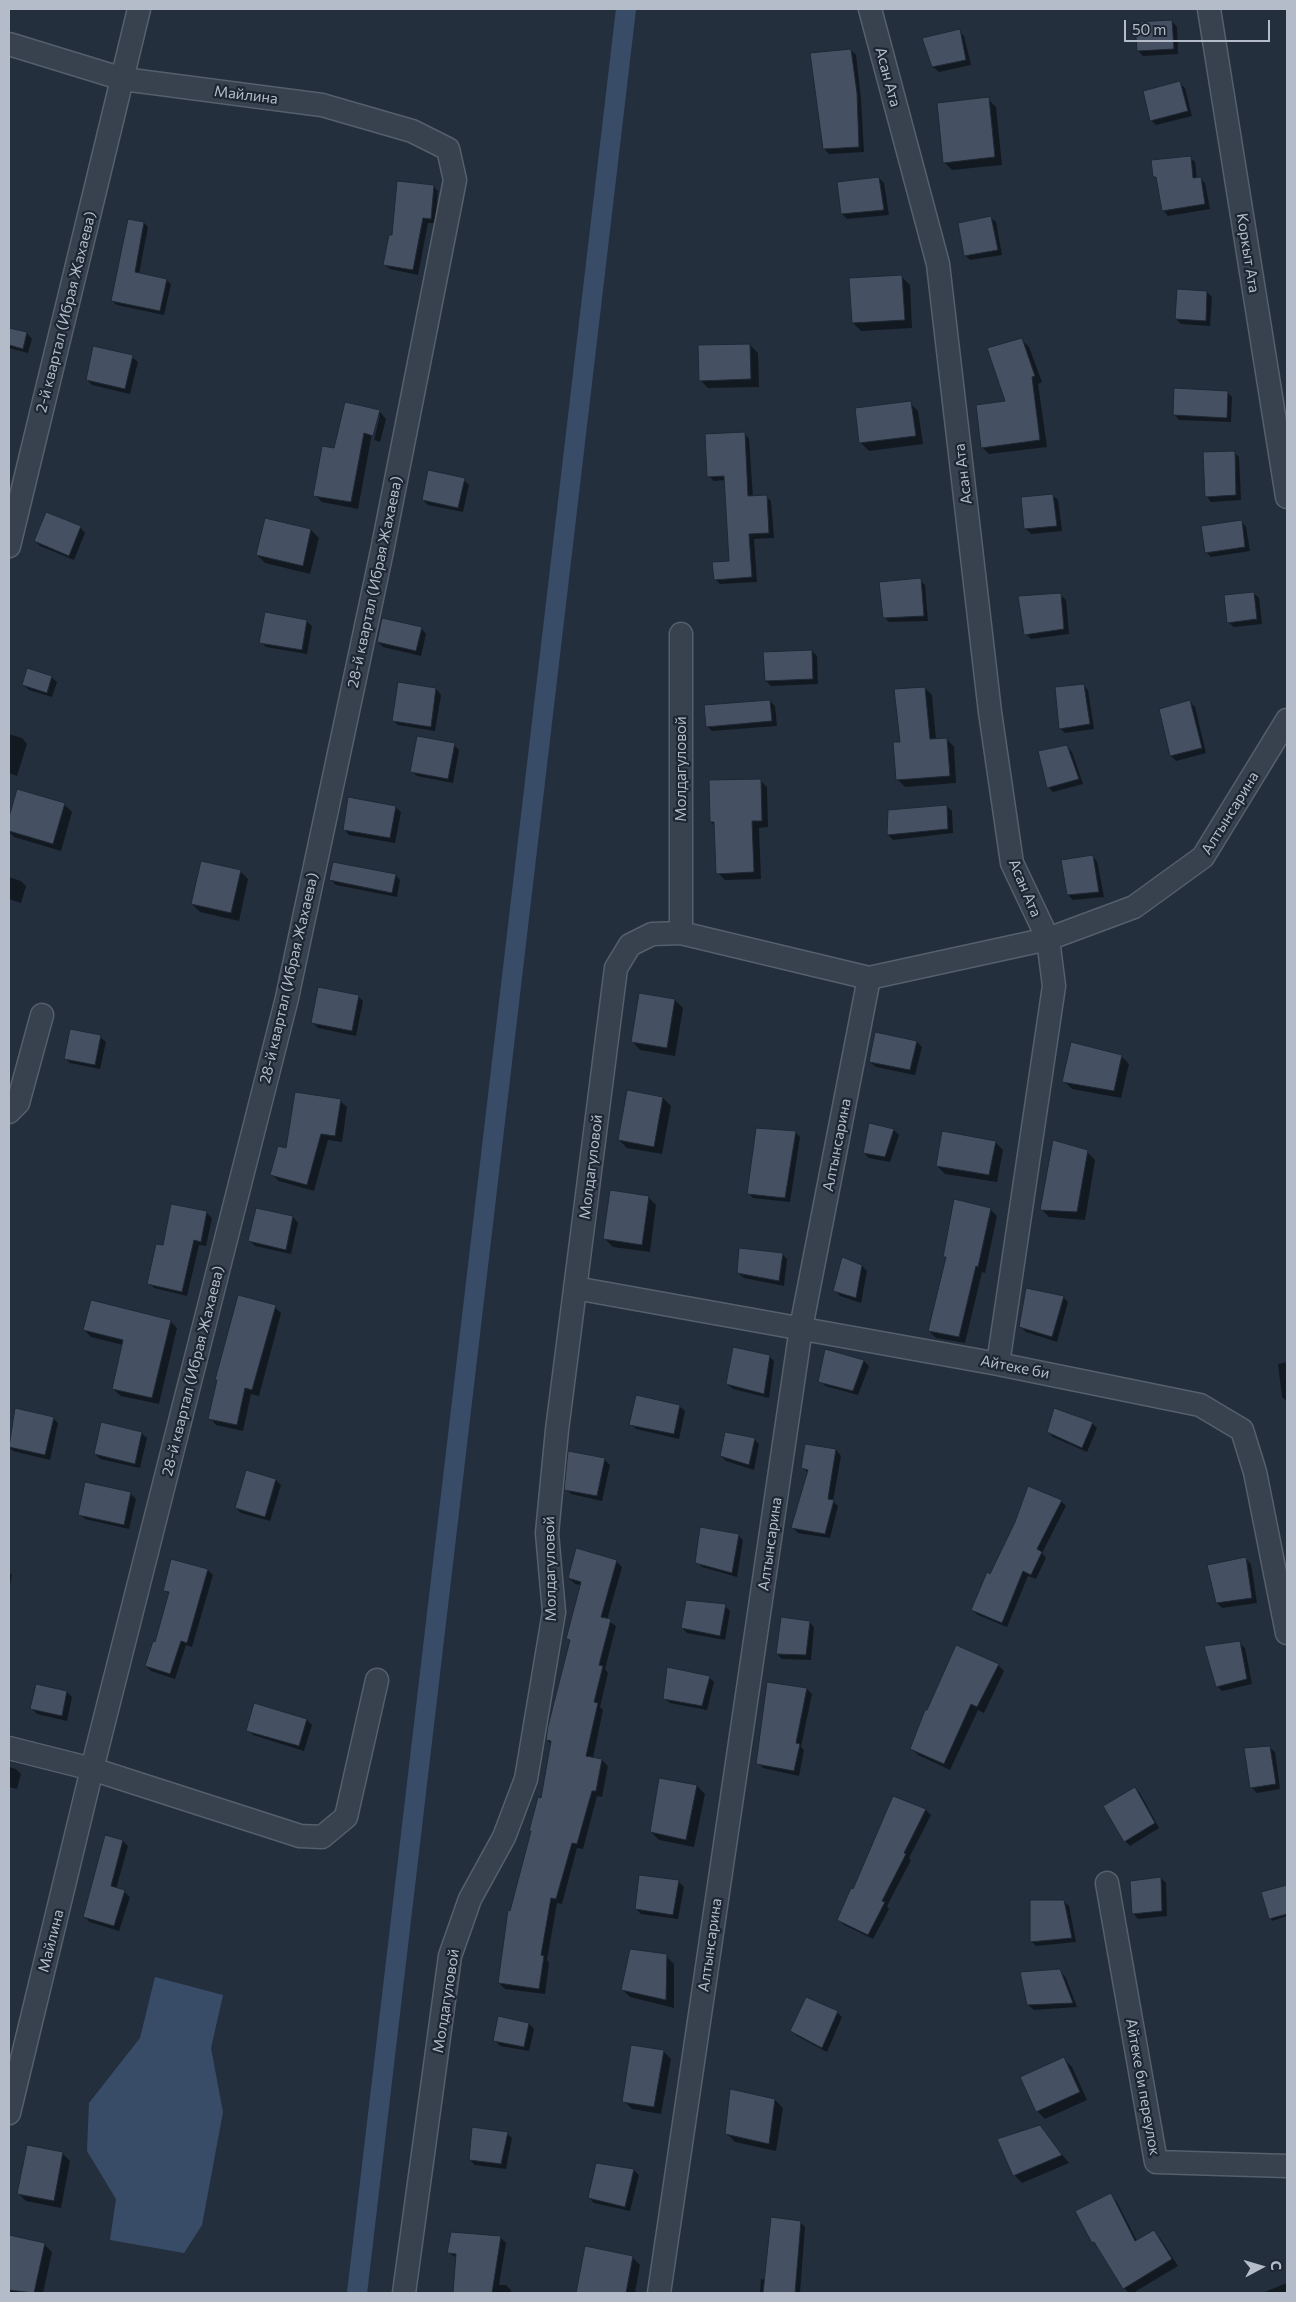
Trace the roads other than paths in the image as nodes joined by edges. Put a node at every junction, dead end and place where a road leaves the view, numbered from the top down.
1 (139, 9) edge
2 (870, 9) edge
3 (1209, 9) edge
4 (9, 44) edge
5 (123, 78) junction
6 (455, 180) joint
7 (1287, 497) edge
8 (9, 546) edge
9 (681, 634) dead end
10 (1287, 720) edge
11 (681, 934) junction
12 (1048, 940) junction
13 (870, 978) junction
14 (42, 1016) dead end
15 (9, 1112) edge
16 (576, 1288) junction
17 (802, 1328) junction
18 (998, 1364) junction
19 (1287, 1633) edge
20 (377, 1680) dead end
21 (9, 1748) edge
22 (92, 1769) junction
23 (1107, 1883) dead end
24 (9, 2113) edge
25 (1287, 2166) edge
26 (404, 2293) edge
27 (659, 2293) edge

1 - 5 street, 2-й квартал (Ибрая Жахаева)
2 - 12 street, Асан Ата
3 - 7 street, Коркыт Ата
4 - 5 street, Майлина
5 - 6 street, Майлина
5 - 8 street, 2-й квартал (Ибрая Жахаева)
6 - 22 street, 28-й квартал (Ибрая Жахаева)
9 - 11 street, Молдагуловой
10 - 12 street, Алтынсарина
11 - 13 street, Молдагуловой
11 - 16 street, Молдагуловой
12 - 13 street, Алтынсарина
12 - 18 street
13 - 17 street, Алтынсарина
14 - 15 street
16 - 17 street, Айтеке би
16 - 26 street, Молдагуловой
17 - 18 street, Айтеке би
17 - 27 street, Алтынсарина
18 - 19 street, Айтеке би
20 - 22 street
21 - 22 street
22 - 24 street, Майлина
23 - 25 street, Айтеке би переулок

